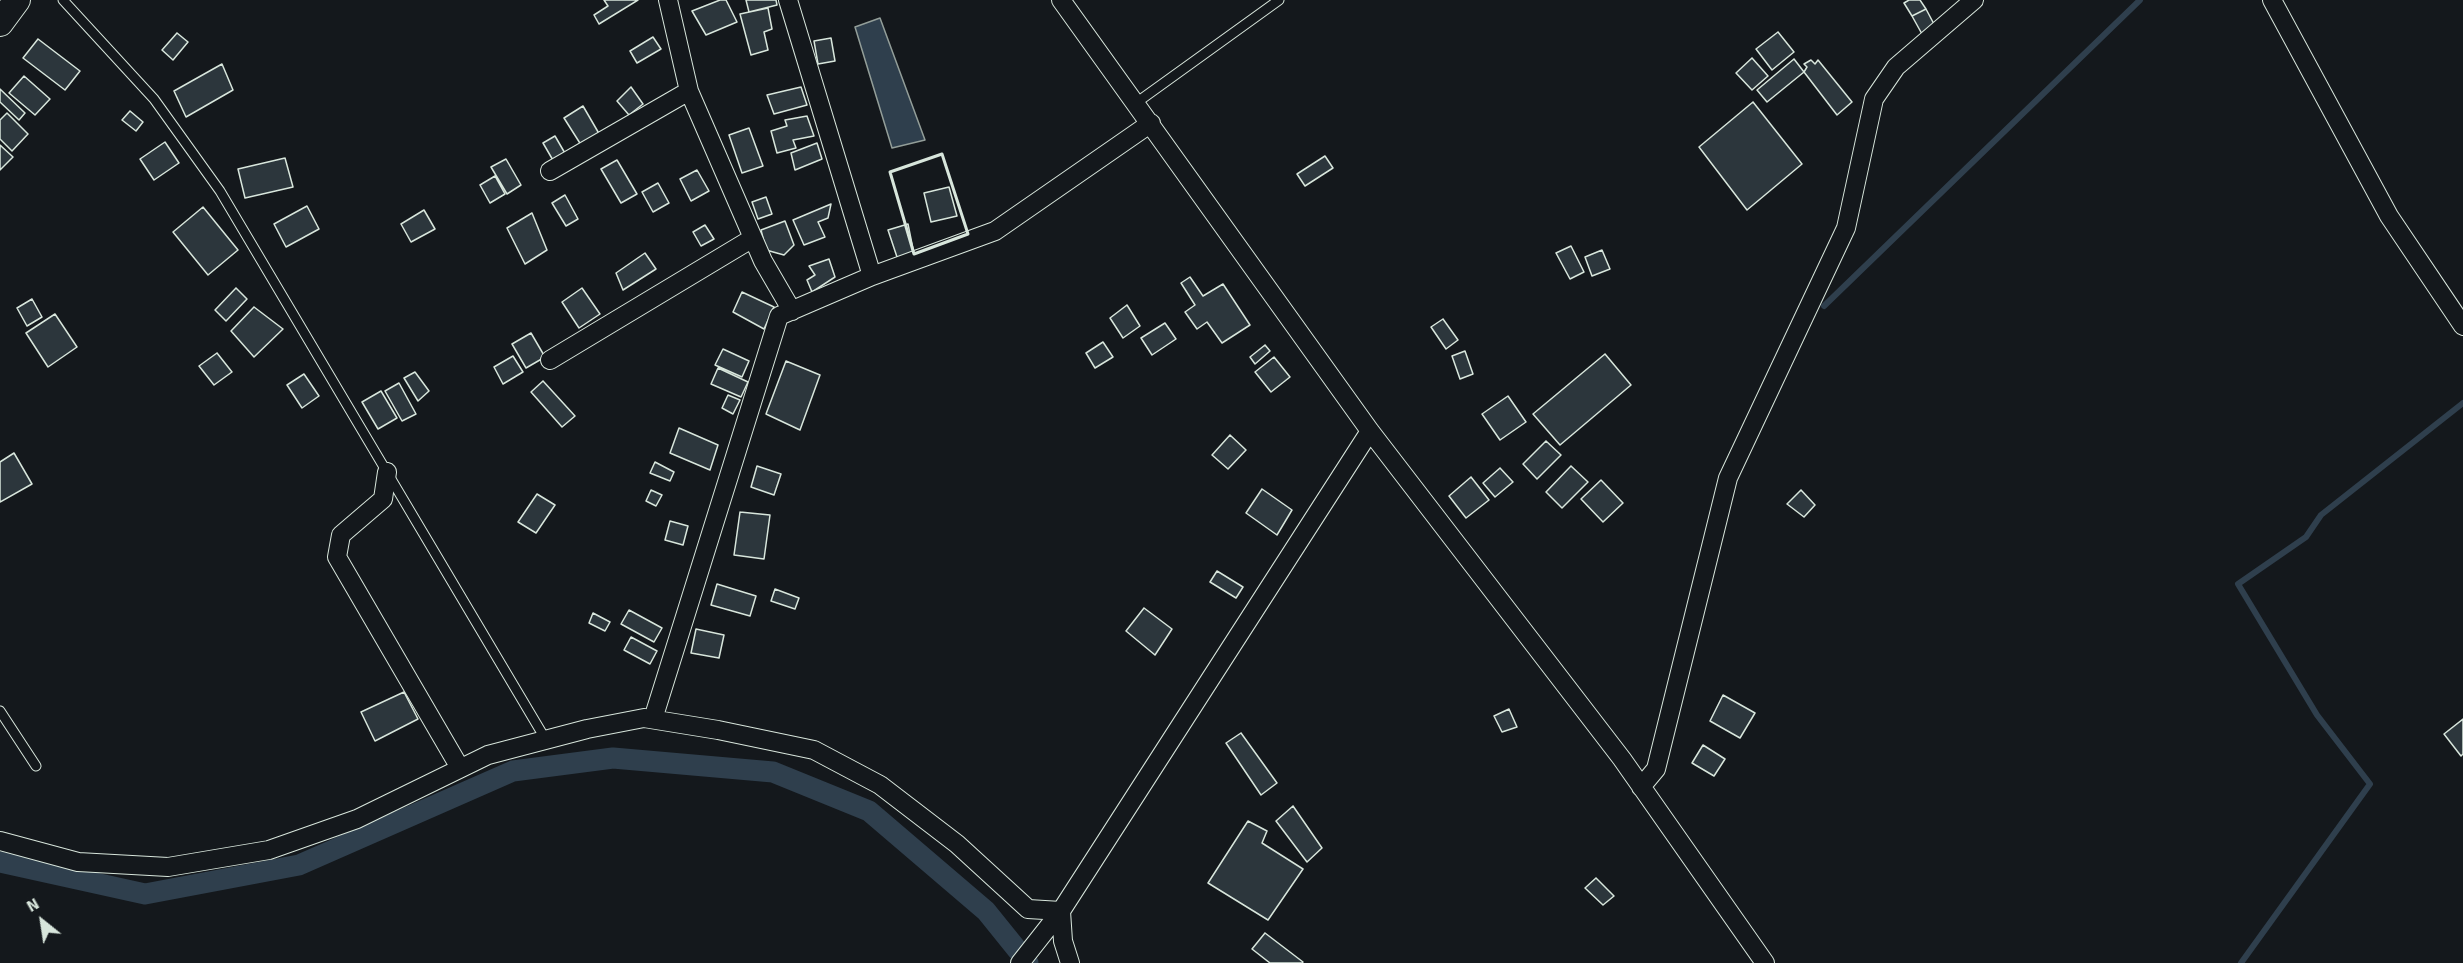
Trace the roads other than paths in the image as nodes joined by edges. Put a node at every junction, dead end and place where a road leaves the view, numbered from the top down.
1 (17, 0) edge
2 (63, 0) edge
3 (668, 0) edge
4 (788, 0) edge
5 (1061, 0) edge
6 (1279, 0) edge
7 (1974, 0) edge
8 (2272, 0) edge
9 (0, 23) edge
10 (689, 91) junction
11 (1136, 103) junction
12 (1151, 123) junction
13 (550, 171) dead end
14 (753, 238) junction
15 (872, 276) junction
16 (792, 311) junction
17 (2463, 326) edge
18 (550, 360) dead end
19 (1370, 431) junction
20 (387, 472) junction
21 (0, 711) edge
22 (653, 719) junction
23 (546, 740) junction
24 (36, 766) dead end
25 (460, 768) junction
26 (1641, 787) junction
27 (0, 841) edge
28 (1061, 910) junction
29 (1020, 963) edge
30 (1070, 963) edge
31 (1765, 963) edge

1 - 9 main road
2 - 20 lane
3 - 10 street
4 - 15 street
5 - 11 street
6 - 11 lane
7 - 26 street
8 - 17 street
10 - 13 street
10 - 14 street
11 - 12 street
12 - 15 street
12 - 19 street
14 - 16 street
14 - 18 street
15 - 16 street
16 - 22 street
19 - 26 street
19 - 28 street
20 - 23 lane
20 - 25 street
21 - 24 lane
22 - 23 street
22 - 28 street
23 - 25 street
25 - 27 street
26 - 31 street
28 - 29 street
28 - 30 street

